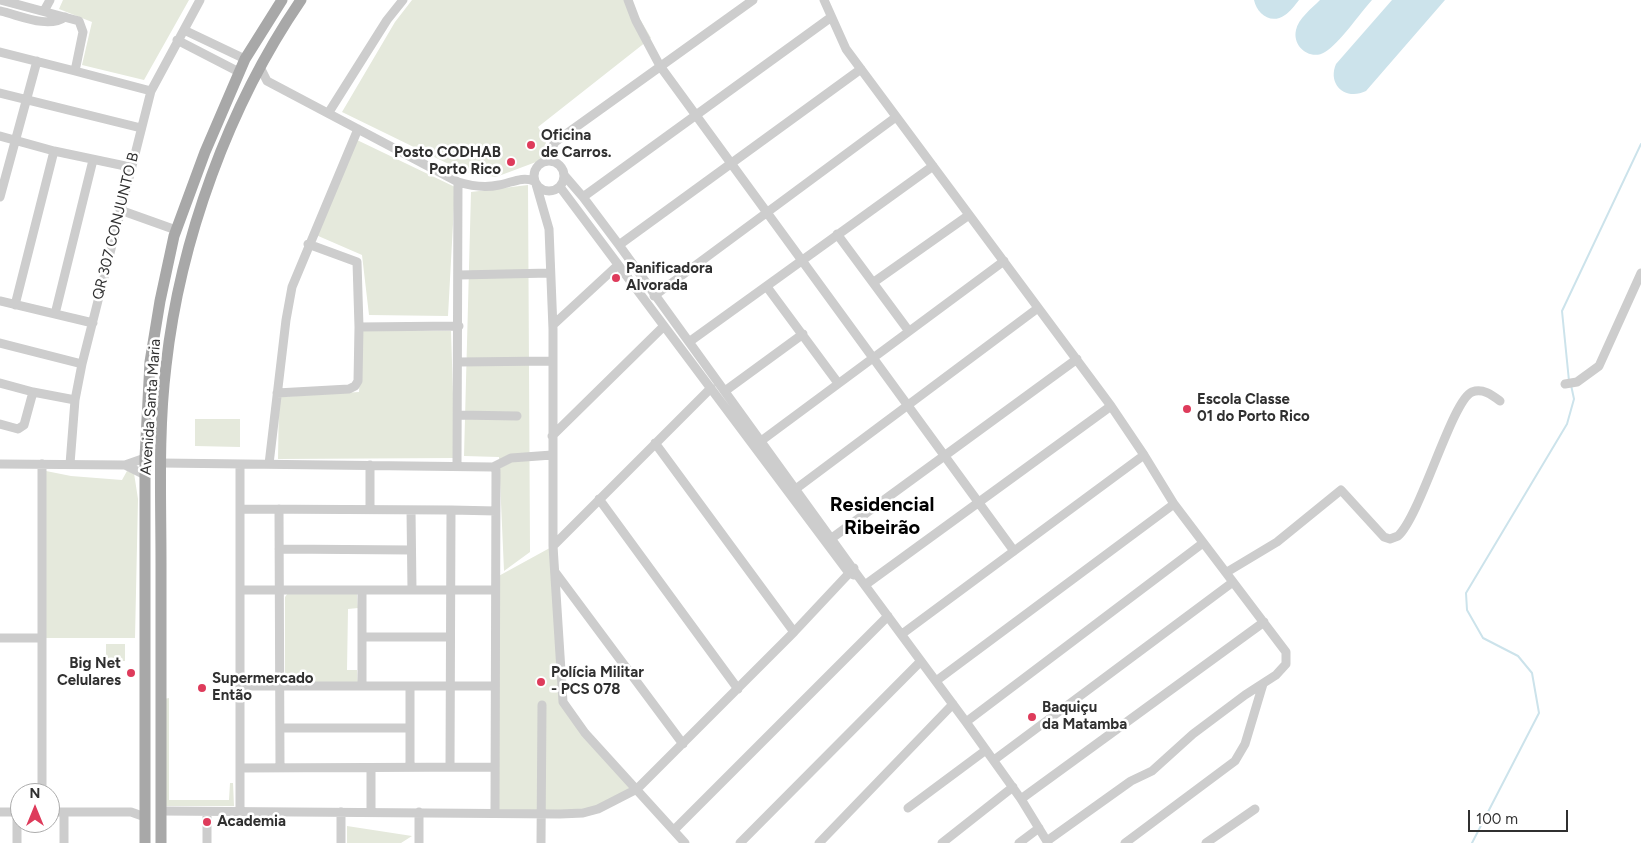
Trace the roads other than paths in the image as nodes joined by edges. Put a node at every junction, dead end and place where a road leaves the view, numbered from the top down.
1 (1, 0) edge
2 (50, 0) edge
3 (200, 0) edge
4 (282, 0) edge
5 (403, 0) edge
6 (628, 0) edge
7 (753, 0) edge
8 (824, 0) edge
9 (298, 4) edge
10 (40, 6) edge
11 (0, 10) edge
12 (65, 17) junction
13 (830, 18) junction
14 (184, 30) junction
15 (177, 40) junction
16 (0, 52) edge
17 (245, 59) junction
18 (36, 61) junction
19 (660, 66) junction
20 (261, 68) junction
21 (861, 69) junction
22 (75, 71) junction
23 (239, 72) junction
24 (268, 81) junction
25 (253, 84) junction
26 (151, 92) junction
27 (0, 93) edge
28 (26, 99) junction
29 (329, 112) junction
30 (698, 115) junction
31 (896, 117) junction
32 (142, 128) junction
33 (358, 129) junction
34 (0, 136) edge
35 (16, 140) junction
36 (555, 142) junction
37 (54, 151) junction
38 (205, 152) junction
39 (92, 160) junction
40 (218, 160) junction
41 (544, 162) junction
42 (731, 162) junction
43 (560, 165) junction
44 (933, 166) junction
45 (130, 167) junction
46 (198, 168) junction
47 (535, 169) junction
48 (212, 174) junction
49 (564, 175) junction
50 (2, 178) edge
51 (458, 182) junction
52 (507, 183) junction
53 (535, 183) junction
54 (560, 187) junction
55 (548, 191) junction
56 (0, 197) edge
57 (583, 197) junction
58 (543, 208) junction
59 (120, 210) junction
60 (767, 211) junction
61 (969, 215) junction
62 (176, 230) junction
63 (837, 234) junction
64 (308, 244) junction
65 (619, 245) junction
66 (802, 260) junction
67 (1004, 261) junction
68 (618, 265) junction
69 (550, 273) junction
70 (1641, 273) edge
71 (458, 275) junction
72 (874, 282) junction
73 (767, 287) junction
74 (654, 296) junction
75 (0, 301) edge
76 (15, 305) junction
77 (1038, 308) junction
78 (55, 314) junction
79 (92, 323) junction
80 (553, 325) junction
81 (459, 326) junction
82 (664, 326) junction
83 (359, 327) junction
84 (908, 330) junction
85 (803, 334) junction
86 (0, 342) edge
87 (689, 342) junction
88 (874, 357) junction
89 (1076, 358) junction
90 (553, 361) junction
91 (459, 362) junction
92 (82, 364) junction
93 (0, 383) edge
94 (838, 383) junction
95 (1565, 384) dead end
96 (711, 388) junction
97 (724, 391) junction
98 (33, 392) junction
99 (277, 393) junction
100 (75, 400) junction
101 (1500, 401) dead end
102 (910, 405) junction
103 (1111, 406) junction
104 (458, 416) junction
105 (517, 416) dead end
106 (0, 424) edge
107 (552, 436) junction
108 (761, 441) junction
109 (655, 443) junction
110 (552, 454) junction
111 (944, 454) junction
112 (1144, 455) junction
113 (145, 458) junction
114 (161, 463) junction
115 (0, 464) edge
116 (42, 464) junction
117 (70, 464) junction
118 (240, 464) junction
119 (269, 464) junction
120 (370, 465) junction
121 (125, 466) junction
122 (457, 466) junction
123 (493, 467) junction
124 (145, 476) junction
125 (797, 488) junction
126 (599, 499) junction
127 (979, 502) junction
128 (1174, 504) junction
129 (240, 509) junction
130 (279, 509) junction
131 (370, 509) junction
132 (411, 510) junction
133 (451, 510) junction
134 (496, 511) junction
135 (832, 538) junction
136 (1203, 543) junction
137 (553, 546) junction
138 (279, 549) junction
139 (411, 550) junction
140 (1014, 551) junction
141 (555, 571) junction
142 (854, 572) junction
143 (1227, 572) junction
144 (1233, 582) junction
145 (865, 585) junction
146 (240, 590) junction
147 (280, 590) junction
148 (362, 590) junction
149 (412, 590) junction
150 (451, 590) junction
151 (494, 590) junction
152 (888, 616) junction
153 (1264, 622) junction
154 (145, 627) junction
155 (161, 627) junction
156 (794, 632) junction
157 (902, 634) junction
158 (362, 637) junction
159 (450, 637) junction
160 (0, 638) edge
161 (42, 638) junction
162 (145, 650) junction
163 (161, 650) junction
164 (921, 661) junction
165 (936, 681) junction
166 (1263, 684) junction
167 (240, 686) junction
168 (280, 686) junction
169 (362, 686) junction
170 (410, 686) junction
171 (450, 686) junction
172 (495, 686) junction
173 (738, 689) junction
174 (953, 704) junction
175 (542, 705) dead end
176 (966, 722) junction
177 (280, 728) junction
178 (410, 728) junction
179 (683, 744) junction
180 (986, 750) junction
181 (994, 760) junction
182 (450, 767) junction
183 (495, 767) junction
184 (240, 768) junction
185 (280, 768) junction
186 (371, 768) junction
187 (410, 768) junction
188 (42, 783) edge
189 (1013, 788) junction
190 (637, 789) junction
191 (1021, 799) junction
192 (145, 801) junction
193 (908, 808) dead end
194 (1255, 808) dead end
195 (161, 811) junction
196 (60, 812) edge
197 (64, 812) junction
198 (131, 812) junction
199 (207, 812) junction
200 (240, 812) junction
201 (341, 812) junction
202 (371, 812) junction
203 (419, 812) junction
204 (495, 812) junction
205 (542, 812) junction
206 (145, 817) junction
207 (1039, 828) junction
208 (674, 830) junction
209 (1048, 842) edge
210 (64, 843) edge
211 (145, 843) edge
212 (161, 843) edge
213 (207, 843) edge
214 (341, 843) edge
215 (419, 843) edge
216 (541, 843) edge
217 (685, 843) edge
218 (740, 843) edge
219 (819, 843) edge
220 (942, 843) edge
221 (1018, 843) edge
222 (1125, 843) edge
223 (1206, 843) edge

1 - 10 street
2 - 10 street
3 - 14 street, QR 307 CONJUNTO B
4 - 9 main road
4 - 17 main road, Avenida Santa Maria
5 - 29 street
6 - 19 street
7 - 19 street
8 - 13 street
9 - 20 main road, Avenida Santa Maria
10 - 12 street
11 - 12 street
12 - 22 street
13 - 21 street
13 - 30 street
14 - 15 street, QR 307 CONJUNTO B
14 - 17 street
15 - 23 street
15 - 26 street, QR 307 CONJUNTO B
16 - 18 street
17 - 23 main road, Avenida Santa Maria
18 - 22 street
18 - 28 street
19 - 30 street
19 - 36 street
20 - 24 street
20 - 25 main road, Avenida Santa Maria
21 - 31 street
21 - 42 street
22 - 26 street
23 - 38 main road, Avenida Santa Maria
24 - 25 street
24 - 29 street
25 - 40 main road, Avenida Santa Maria
26 - 32 street, QR 307 CONJUNTO B
27 - 28 street
28 - 32 street
28 - 35 street
29 - 33 street
30 - 42 street
30 - 57 street
31 - 44 street
31 - 60 street
32 - 45 street, QR 307 CONJUNTO B
33 - 51 street
33 - 64 street
34 - 35 street
35 - 37 street
35 - 50 street
36 - 41 street
36 - 43 street
37 - 39 street
37 - 76 street
38 - 40 main road
38 - 46 main road, Avenida Santa Maria
39 - 45 street
39 - 78 street
40 - 48 main road, Avenida Santa Maria
41 - 43 street
41 - 47 street
42 - 60 street
42 - 65 street
43 - 49 street
44 - 61 street
44 - 63 street
45 - 59 street, QR 307 CONJUNTO B
46 - 48 main road
46 - 62 main road, Avenida Santa Maria
47 - 52 street
47 - 53 street
48 - 114 main road, Avenida Santa Maria
49 - 54 street
49 - 57 street
50 - 56 street
51 - 52 street
51 - 71 street
52 - 53 street
53 - 55 street
53 - 58 street
54 - 55 street
54 - 68 street
55 - 58 street
57 - 65 street
58 - 69 street
59 - 62 street
59 - 79 street, QR 307 CONJUNTO B
60 - 66 street
60 - 74 street
61 - 67 street
61 - 72 street
62 - 113 main road, Avenida Santa Maria
63 - 66 street
63 - 72 street
64 - 83 street
64 - 99 street
65 - 74 street
66 - 73 street
66 - 88 street
67 - 77 street
67 - 84 street
68 - 80 street
68 - 82 street
69 - 71 street
69 - 80 street
70 - 95 street
71 - 81 street
72 - 84 street
73 - 85 street
73 - 87 street
74 - 87 street
75 - 76 street
76 - 78 street
77 - 89 street
77 - 102 street
78 - 79 street
79 - 92 street, QR 307 CONJUNTO B
80 - 90 street
81 - 83 street
81 - 91 street
82 - 96 street
82 - 107 street
83 - 99 street
84 - 88 street
85 - 94 street
85 - 97 street
86 - 92 street
87 - 97 street
88 - 94 street
88 - 102 street
89 - 103 street
89 - 111 street
90 - 91 street
90 - 107 street
91 - 104 street
92 - 100 street, QR 307 CONJUNTO B
93 - 98 street
94 - 108 street
96 - 109 street
96 - 142 street
97 - 108 street
98 - 100 street
98 - 106 street
99 - 119 street
100 - 117 street, QR 307 CONJUNTO B
101 - 143 street
102 - 111 street
102 - 125 street
103 - 112 street
103 - 127 street
104 - 105 street
104 - 122 street
107 - 110 street
108 - 125 street
109 - 126 street
109 - 156 street
110 - 123 street
110 - 137 street
111 - 127 street
111 - 135 street
112 - 128 street
112 - 140 street
113 - 121 street
113 - 124 main road, Avenida Santa Maria
114 - 118 street
114 - 155 main road, Avenida Santa Maria
115 - 116 street
116 - 117 street
116 - 161 street
117 - 121 street
118 - 119 street
118 - 129 street
119 - 120 street
120 - 122 street
120 - 131 street
121 - 124 street
122 - 123 street
123 - 134 street
124 - 154 main road, Avenida Santa Maria
125 - 135 street
126 - 137 street
126 - 173 street
127 - 140 street
127 - 145 street
128 - 136 street
128 - 165 street
129 - 130 street
129 - 146 street
130 - 131 street
130 - 138 street
131 - 132 street
132 - 133 street
132 - 139 street
133 - 134 street
133 - 150 street
134 - 151 street
135 - 142 street
136 - 143 street
136 - 176 street
137 - 141 street
138 - 139 street
138 - 147 street
139 - 149 street
140 - 157 street
141 - 179 street
141 - 190 street
142 - 145 street
142 - 156 street
143 - 144 street
144 - 153 street
144 - 181 street
145 - 152 street
146 - 147 street
146 - 167 street
147 - 148 street
147 - 168 street
148 - 149 street
148 - 158 street
149 - 150 street
150 - 151 street
150 - 159 street
151 - 172 street
152 - 157 street
152 - 208 street
153 - 166 street
153 - 191 street
154 - 155 main road
154 - 162 main road, Avenida Santa Maria
155 - 163 main road, Avenida Santa Maria
156 - 173 street
157 - 164 street
158 - 159 street
158 - 169 street
159 - 171 street
160 - 161 street
161 - 188 street
162 - 163 main road
162 - 192 main road, Avenida Santa Maria
163 - 195 main road, Avenida Santa Maria
164 - 165 street
164 - 218 street
165 - 174 street
166 - 209 street
166 - 222 street
167 - 168 street
167 - 184 street
168 - 169 street
168 - 177 street
169 - 170 street
170 - 171 street
170 - 178 street
171 - 172 street
171 - 182 street
172 - 183 street
173 - 179 street
174 - 176 street
174 - 219 street
175 - 205 street
176 - 180 street
177 - 178 street
177 - 185 street
178 - 187 street
179 - 190 street
180 - 181 street
180 - 193 street
181 - 189 street
182 - 183 street
182 - 187 street
183 - 204 street
184 - 185 street
184 - 200 street
185 - 186 street
186 - 187 street
186 - 202 street
189 - 191 street
189 - 220 street
190 - 205 street
190 - 208 street
191 - 207 street
192 - 198 street
192 - 206 main road, Avenida Santa Maria
194 - 223 street
195 - 199 street
195 - 212 main road, Avenida Santa Maria
196 - 197 street
197 - 198 street
197 - 210 street
198 - 206 street
199 - 200 street
199 - 213 street
200 - 201 street
201 - 202 street
201 - 214 street
202 - 203 street
203 - 204 street
203 - 215 street
204 - 205 street
205 - 216 street
206 - 211 main road, Avenida Santa Maria
207 - 209 street
207 - 221 street
208 - 217 street

